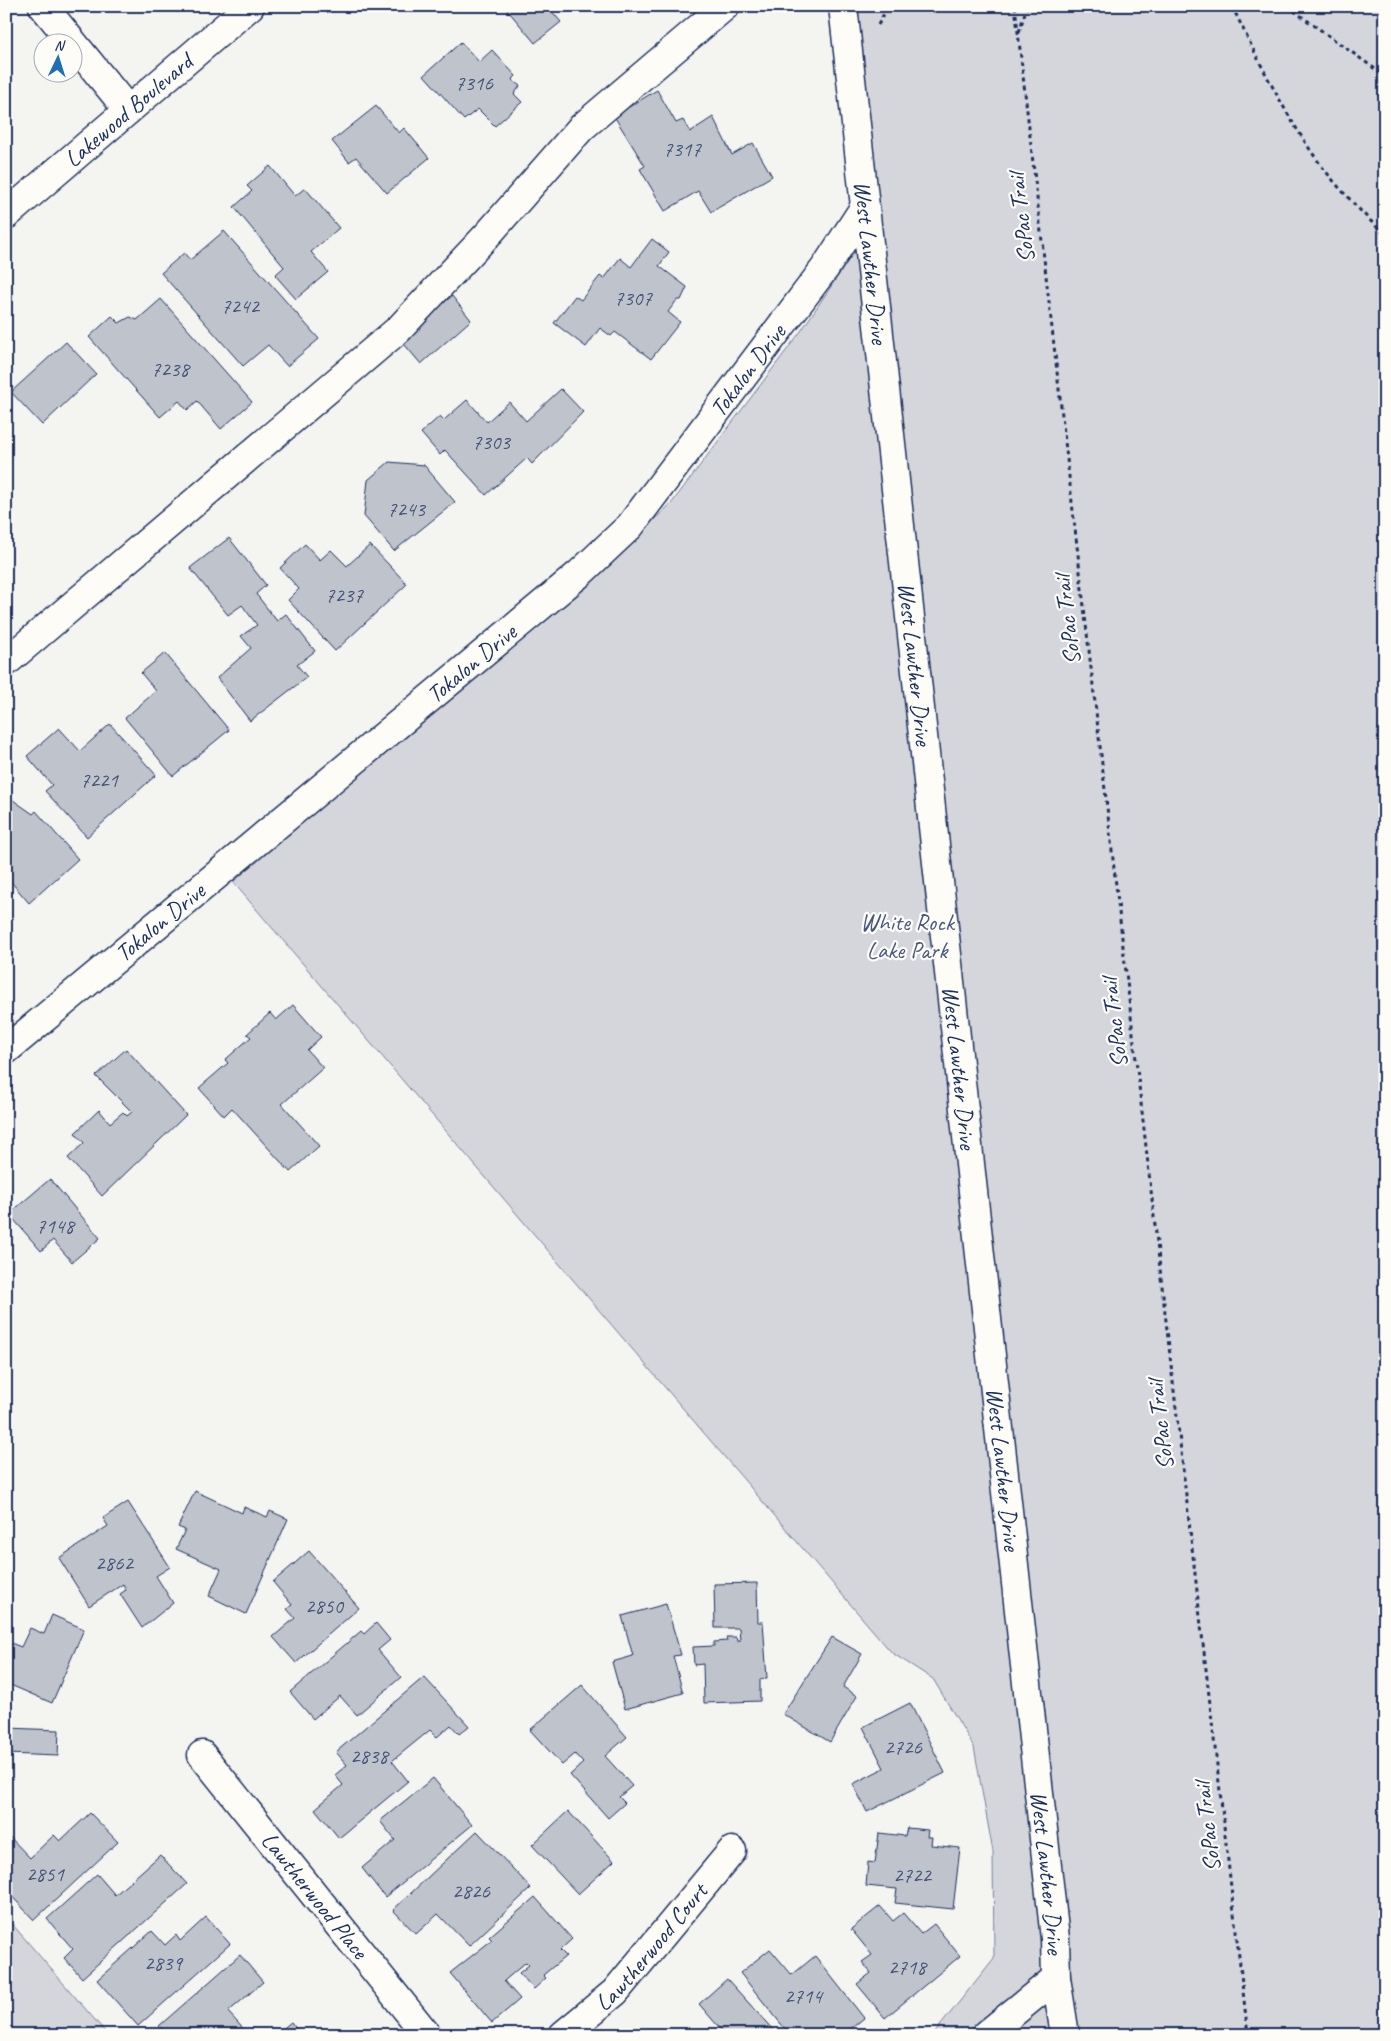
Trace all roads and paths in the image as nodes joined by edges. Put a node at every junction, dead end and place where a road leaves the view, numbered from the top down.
1 (44, 6) edge
2 (250, 6) edge
3 (725, 6) edge
4 (843, 6) edge
5 (1014, 6) edge
6 (1027, 6) edge
7 (1232, 6) edge
8 (1287, 6) edge
9 (1018, 35) junction
10 (1385, 76) edge
11 (128, 110) junction
12 (864, 208) junction
13 (6, 215) edge
14 (1385, 235) edge
15 (6, 662) edge
16 (6, 1050) edge
17 (202, 1755) dead end
18 (732, 1851) dead end
19 (1056, 1978) junction
20 (427, 2035) edge
21 (563, 2035) edge
22 (986, 2035) edge
23 (1065, 2035) edge
24 (1248, 2035) edge

1 - 11 street
2 - 11 street, Lakewood Boulevard
3 - 15 street
4 - 12 street, West Lawther Drive
5 - 9 path, SoPac Trail
6 - 9 path
7 - 14 path
8 - 10 path
9 - 24 path, SoPac Trail
11 - 13 street, Lakewood Boulevard
12 - 16 street, Tokalon Drive
12 - 19 street, West Lawther Drive
17 - 20 street, Lawtherwood Place
18 - 21 street, Lawtherwood Court
19 - 22 street
19 - 23 street, West Lawther Drive

